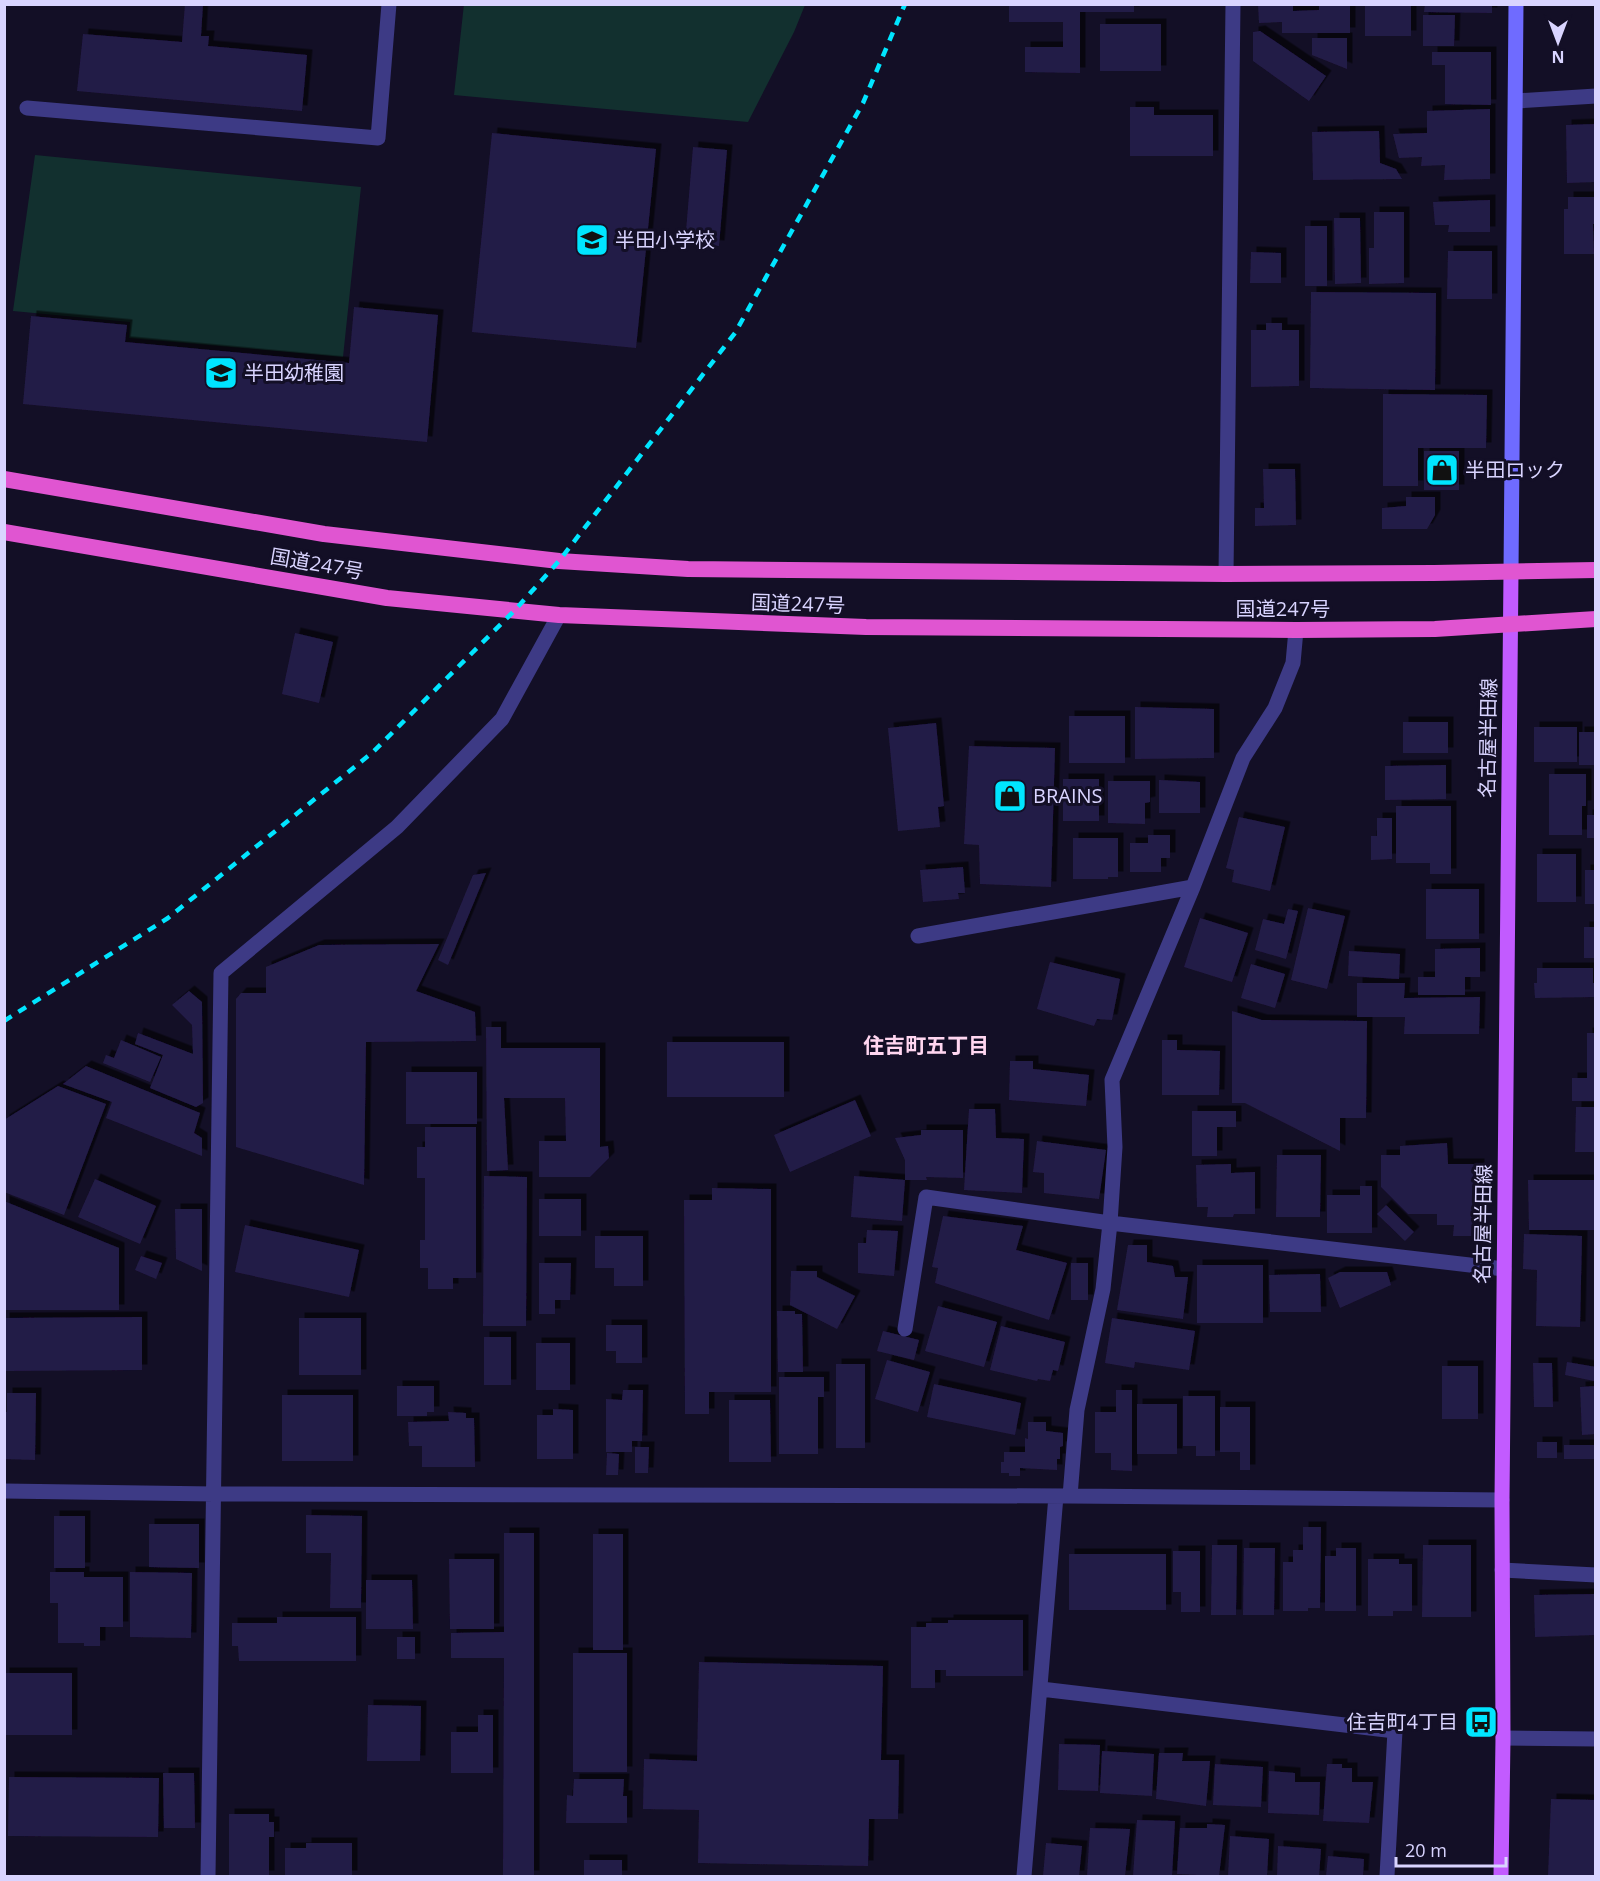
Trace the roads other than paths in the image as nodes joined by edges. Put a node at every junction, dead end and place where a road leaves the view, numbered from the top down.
1 (389, 4) edge
2 (1233, 4) edge
3 (1516, 4) edge
4 (1596, 96) edge
5 (1516, 100) junction
6 (27, 108) dead end
7 (4, 479) edge
8 (4, 532) edge
9 (1596, 570) edge
10 (1511, 572) junction
11 (1226, 574) junction
12 (559, 615) junction
13 (1596, 619) edge
14 (1511, 624) junction
15 (1296, 630) junction
16 (1193, 887) junction
17 (918, 936) dead end
18 (1110, 1223) junction
19 (1504, 1269) junction
20 (905, 1329) dead end
21 (4, 1491) edge
22 (214, 1494) junction
23 (1063, 1496) junction
24 (1502, 1500) junction
25 (1502, 1570) junction
26 (1596, 1575) edge
27 (1041, 1689) junction
28 (1503, 1738) junction
29 (1596, 1739) edge
30 (208, 1876) edge
31 (1024, 1876) edge
32 (1387, 1876) edge
33 (1501, 1876) edge

1 - 6 street
2 - 11 street
3 - 5 main road
4 - 5 street
5 - 10 main road
7 - 11 highway, 国道247号
8 - 12 highway, 国道247号
9 - 10 highway, 国道247号
10 - 11 highway, 国道247号
10 - 14 main road, 名古屋半田線
12 - 15 highway, 国道247号
12 - 22 street
13 - 14 highway, 国道247号
14 - 15 highway, 国道247号
14 - 19 main road, 名古屋半田線
15 - 16 street
16 - 17 street
16 - 18 street
18 - 19 street
18 - 20 street
18 - 23 street
19 - 24 main road, 名古屋半田線
21 - 22 street
22 - 23 street
22 - 30 street
23 - 24 street
23 - 27 street
24 - 25 main road, 名古屋半田線
25 - 26 street
25 - 28 main road, 名古屋半田線
27 - 31 street
27 - 32 street
28 - 29 street
28 - 33 main road, 名古屋半田線

